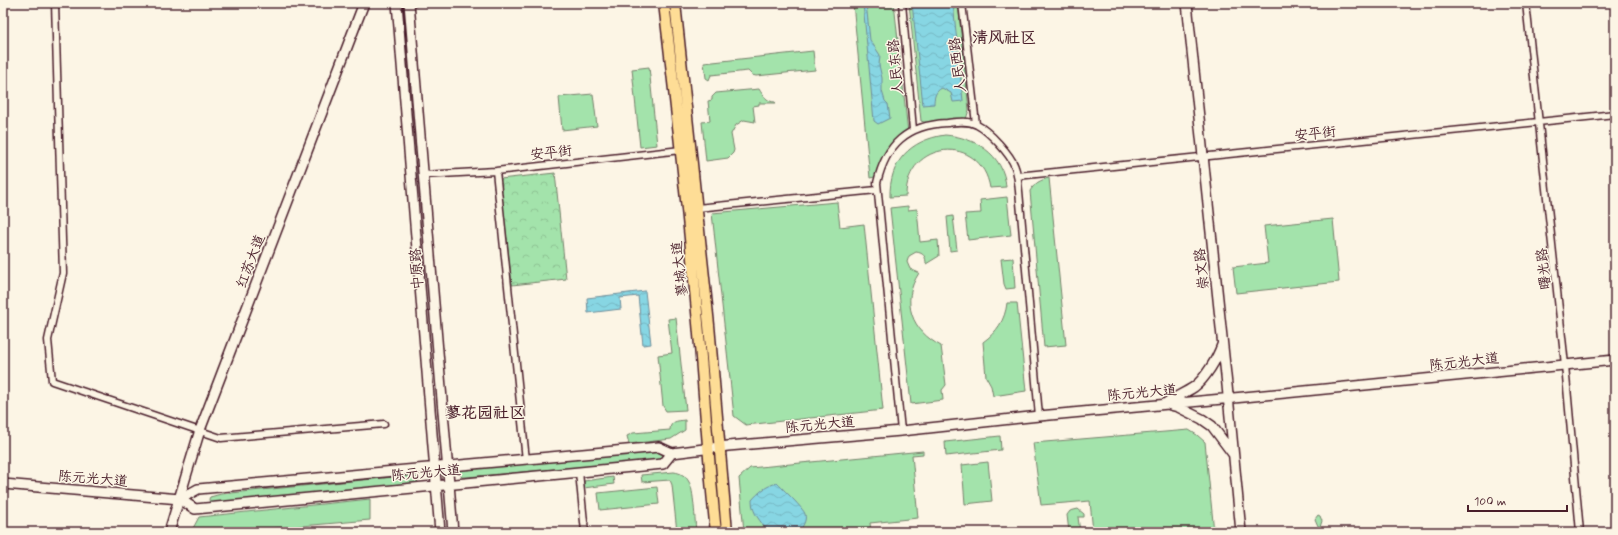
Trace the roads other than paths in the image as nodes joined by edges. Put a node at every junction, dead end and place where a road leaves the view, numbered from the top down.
1 (55, 3) edge
2 (370, 3) edge
3 (408, 3) edge
4 (664, 3) edge
5 (675, 3) edge
6 (902, 3) edge
7 (962, 3) edge
8 (1187, 3) edge
9 (1526, 3) edge
10 (397, 5) edge
11 (363, 7) edge
12 (1615, 114) edge
13 (1539, 122) junction
14 (976, 124) junction
15 (913, 130) junction
16 (681, 150) junction
17 (1203, 157) junction
18 (496, 171) junction
19 (423, 175) junction
20 (1017, 176) junction
21 (877, 190) junction
22 (697, 208) junction
23 (1223, 344) junction
24 (1615, 360) edge
25 (1565, 365) junction
26 (1228, 399) junction
27 (1165, 404) junction
28 (1039, 416) junction
29 (384, 424) dead end
30 (200, 430) junction
31 (901, 430) junction
32 (719, 447) junction
33 (707, 448) junction
34 (672, 453) junction
35 (1233, 454) junction
36 (526, 460) junction
37 (447, 466) junction
38 (436, 467) junction
39 (579, 472) junction
40 (3, 484) edge
41 (449, 484) junction
42 (437, 485) junction
43 (180, 499) junction
44 (169, 532) edge
45 (440, 532) edge
46 (453, 532) edge
47 (585, 532) edge
48 (716, 532) edge
49 (727, 532) edge
50 (1241, 532) edge
51 (1580, 532) edge

1 - 30 street
2 - 11 main road
3 - 19 main road, 中原路
4 - 16 main road, 蓼城大道
5 - 22 main road, 蓼城大道
6 - 15 street, 人民东路
7 - 14 street, 人民西路
8 - 17 main road, 崇文路
9 - 13 street, 曙光路
10 - 38 main road, 中原路
11 - 30 main road, 红苏大道
12 - 13 street, 安平街
13 - 17 street, 安平街
13 - 25 street, 曙光路
14 - 15 street
14 - 20 street
15 - 21 street
16 - 18 street, 安平街
16 - 33 main road, 蓼城大道
17 - 20 street, 安平街
17 - 23 main road, 崇文路
18 - 19 street, 安平街
18 - 36 street
19 - 37 main road, 中原路
20 - 28 street
21 - 22 street
21 - 31 street
22 - 32 main road, 蓼城大道
23 - 26 main road, 崇文路
23 - 27 main road
24 - 25 main road, 陈元光大道
25 - 26 main road, 陈元光大道
25 - 51 street, 曙光路
26 - 27 main road, 陈元光大道
26 - 35 main road, 崇文路
27 - 28 main road, 陈元光大道
27 - 35 main road
28 - 31 main road, 陈元光大道
29 - 30 street
30 - 43 main road, 红苏大道
31 - 32 main road, 陈元光大道
32 - 33 main road, 陈元光大道
32 - 49 main road, 蓼城大道
33 - 34 main road, 陈元光大道
33 - 48 main road, 蓼城大道
34 - 36 main road, 陈元光大道
34 - 39 main road, 陈元光大道
35 - 50 main road, 崇文路
36 - 37 main road, 陈元光大道
37 - 38 main road, 陈元光大道
37 - 41 main road, 中原路
38 - 42 main road, 中原路
38 - 43 main road, 陈元光大道
39 - 41 main road, 陈元光大道
39 - 47 street
40 - 43 main road, 陈元光大道
41 - 42 main road, 陈元光大道
41 - 46 main road, 中原路
42 - 43 main road, 陈元光大道
42 - 45 main road, 中原路
43 - 44 main road, 红苏大道

